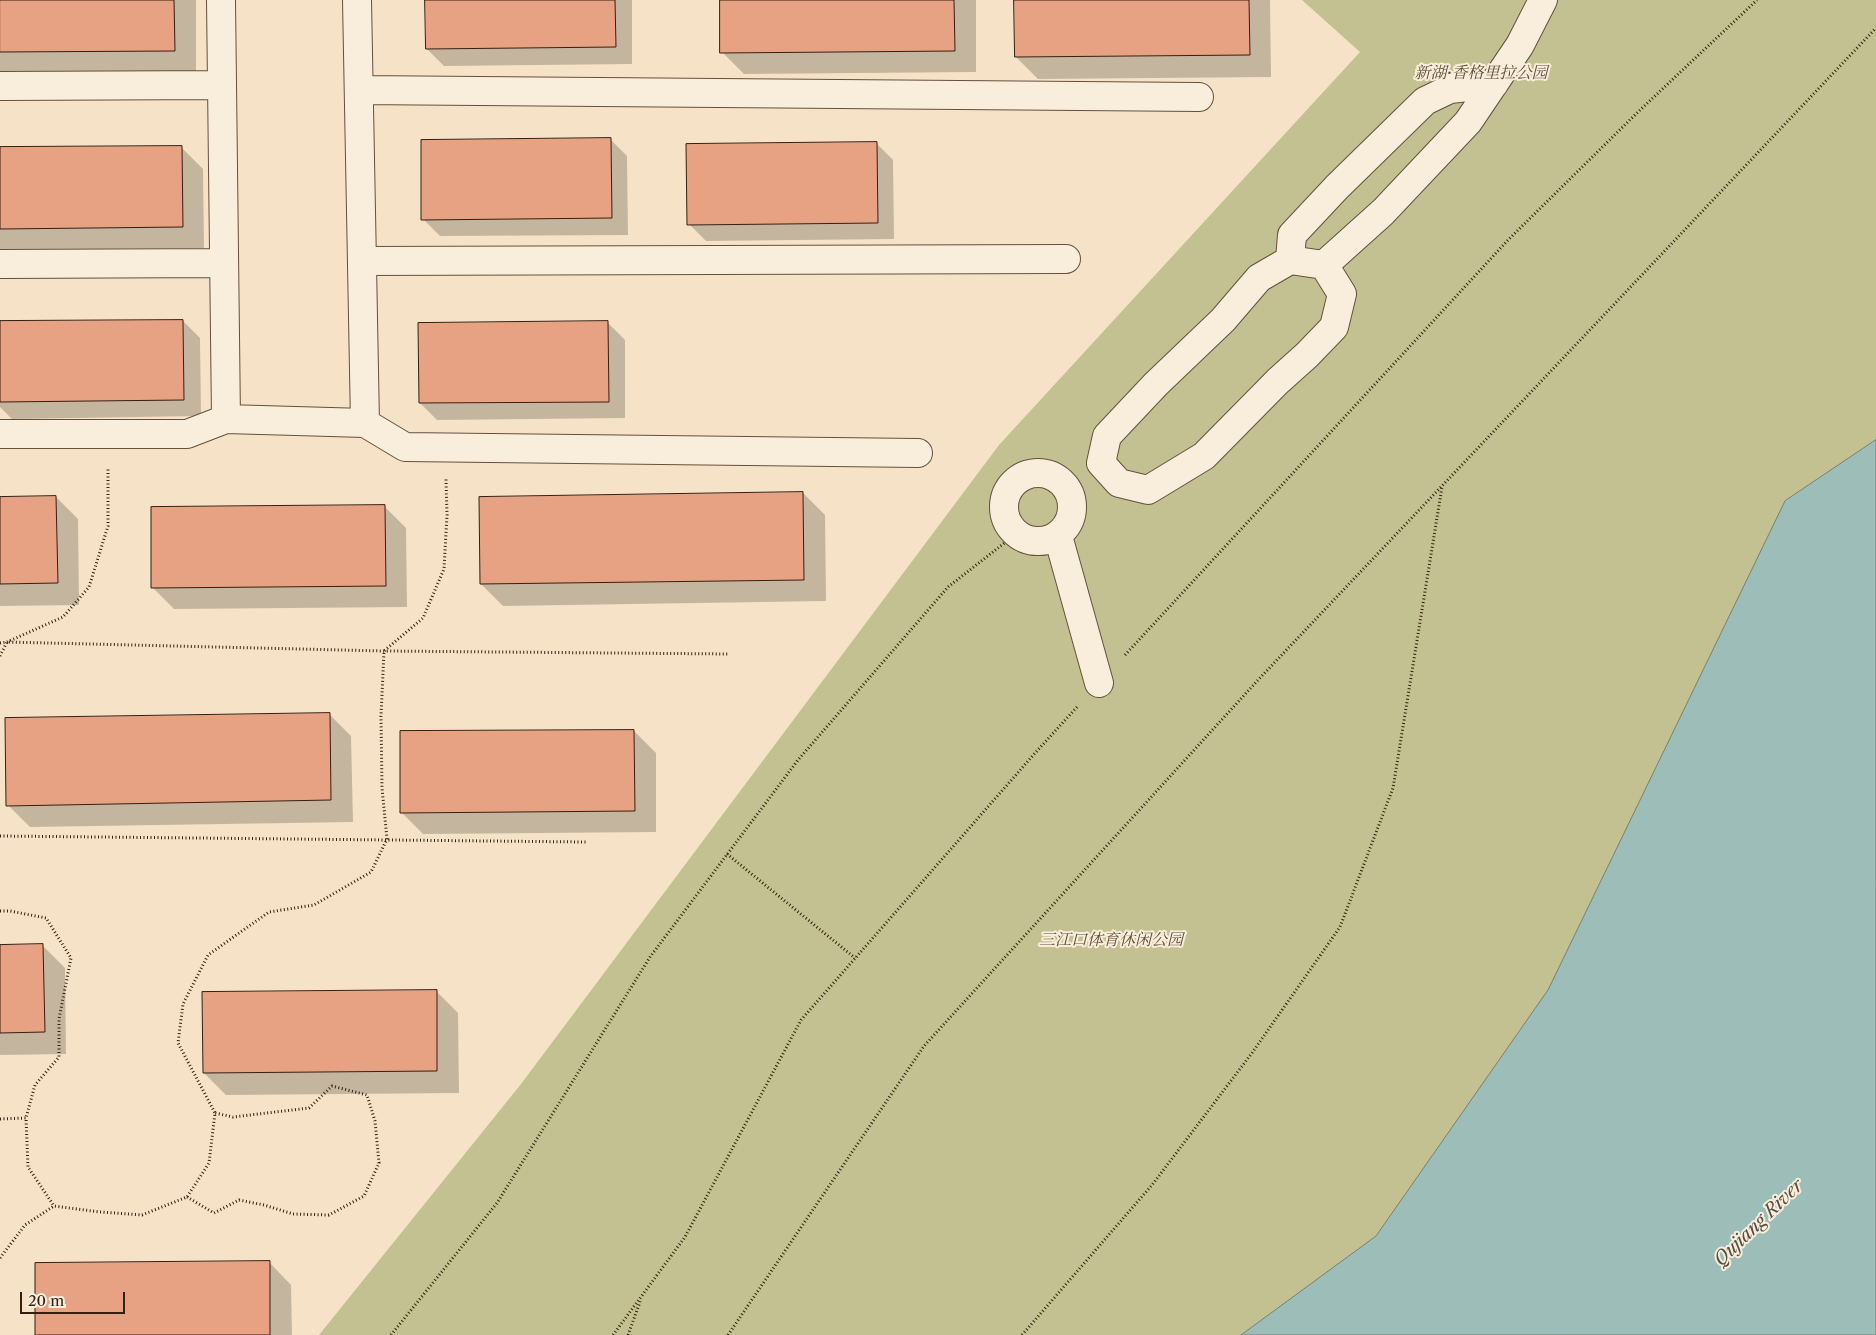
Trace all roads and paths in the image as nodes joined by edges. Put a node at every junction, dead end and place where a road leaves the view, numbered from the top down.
1 (221, 0) edge
2 (357, 0) edge
3 (1543, 0) edge
4 (1757, 0) edge
5 (1876, 28) edge
6 (1494, 84) junction
7 (222, 85) junction
8 (0, 86) edge
9 (359, 90) junction
10 (1199, 97) dead end
11 (1066, 259) dead end
12 (1290, 260) junction
13 (362, 261) junction
14 (224, 263) junction
15 (0, 264) edge
16 (1324, 265) junction
17 (226, 419) junction
18 (366, 423) junction
19 (0, 434) edge
20 (108, 434) junction
21 (446, 447) junction
22 (918, 453) dead end
23 (1101, 462) junction
24 (1443, 485) junction
25 (1070, 493) junction
26 (1016, 534) junction
27 (1058, 536) junction
28 (0, 642) edge
29 (7, 642) junction
30 (384, 651) junction
31 (729, 654) dead end
32 (0, 656) edge
33 (1099, 683) junction
34 (0, 836) edge
35 (387, 839) junction
36 (586, 842) dead end
37 (727, 854) junction
38 (0, 912) edge
39 (855, 958) junction
40 (215, 1113) junction
41 (26, 1118) junction
42 (0, 1119) edge
43 (187, 1197) junction
44 (54, 1206) junction
45 (0, 1258) edge
46 (643, 1294) junction
47 (392, 1335) edge
48 (613, 1335) edge
49 (628, 1335) edge
50 (728, 1335) edge
51 (1022, 1335) edge

1 - 7 street
2 - 9 street
3 - 6 street
4 - 33 path
5 - 24 path
6 - 12 street
6 - 16 street
7 - 8 street
7 - 14 street
9 - 10 street
9 - 13 street
11 - 13 street
12 - 16 street
12 - 23 street
13 - 18 street
14 - 15 street
14 - 17 street
16 - 23 street
17 - 18 street
17 - 20 street
18 - 21 street
19 - 20 street
20 - 29 path
21 - 22 street
21 - 30 path
23 - 25 street
24 - 50 path
24 - 51 path
25 - 26 street
25 - 27 street
26 - 27 street
26 - 37 path
27 - 33 street
28 - 29 path
29 - 30 path
29 - 32 path
30 - 31 path
30 - 35 path
33 - 39 path
34 - 35 path
35 - 36 path
35 - 40 path
37 - 39 path
37 - 47 path
38 - 41 path
39 - 46 path
40 - 43 path
40 - 43 path
41 - 42 path
41 - 44 path
43 - 44 path
44 - 45 path
46 - 48 path
46 - 49 path

